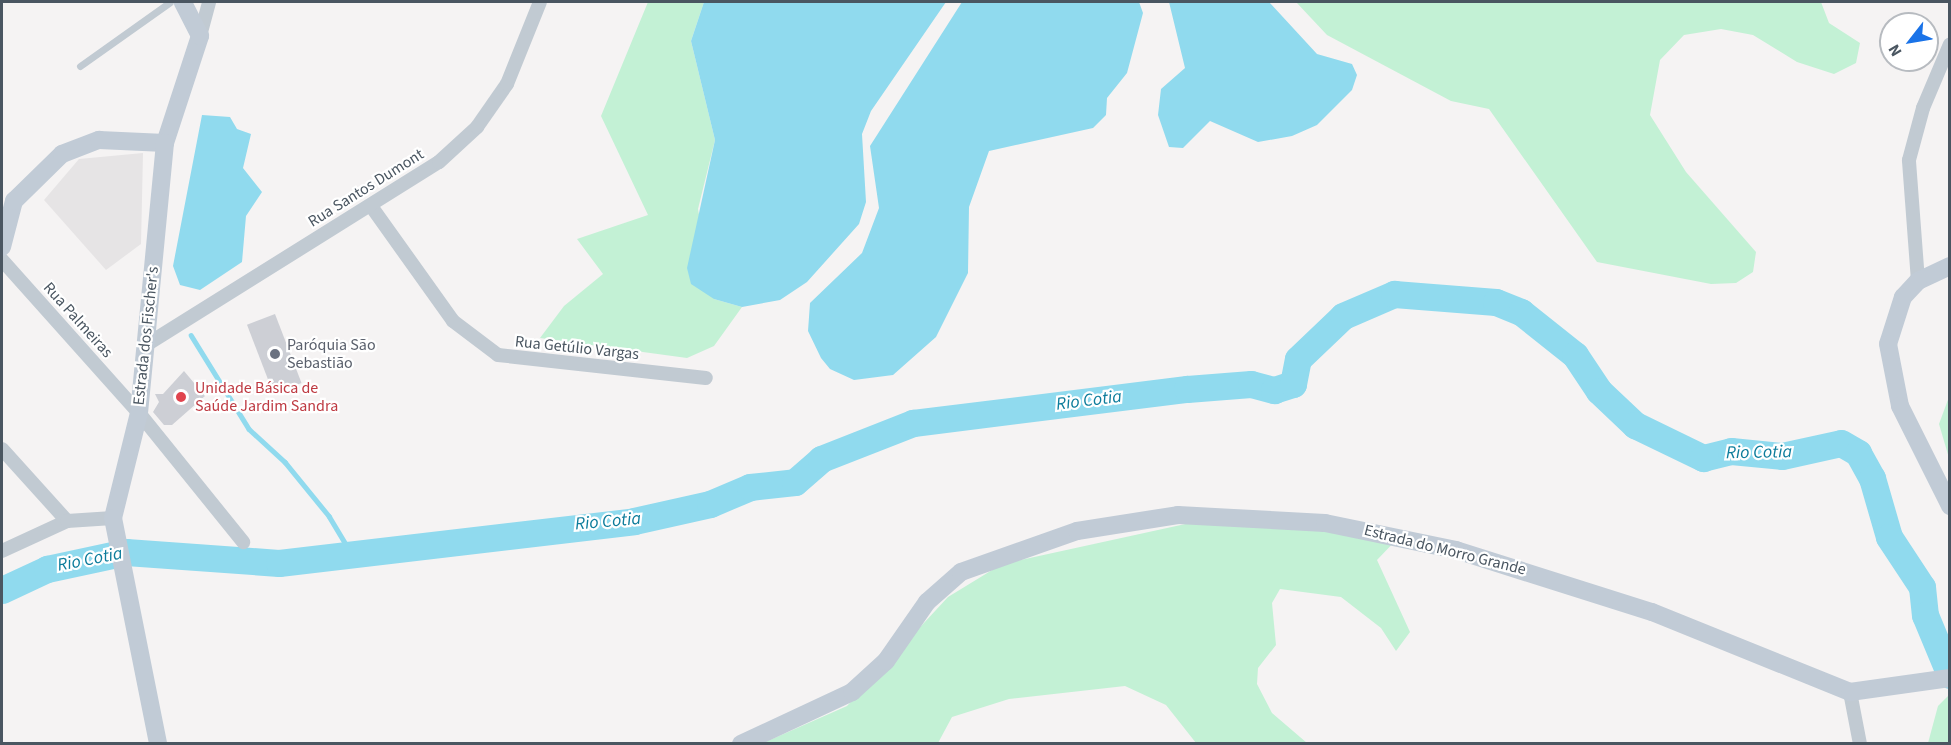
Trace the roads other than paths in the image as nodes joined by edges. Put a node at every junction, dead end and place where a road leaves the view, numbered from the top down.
1 (170, 2) edge
2 (183, 2) edge
3 (209, 2) edge
4 (540, 2) edge
5 (200, 36) junction
6 (1950, 44) edge
7 (80, 66) dead end
8 (165, 143) junction
9 (371, 206) junction
10 (8, 207) edge
11 (2, 247) edge
12 (2, 260) edge
13 (1950, 266) edge
14 (1918, 281) junction
15 (146, 345) junction
16 (706, 378) dead end
17 (139, 413) junction
18 (2, 449) edge
19 (1950, 506) edge
20 (113, 518) junction
21 (67, 521) junction
22 (243, 542) dead end
23 (2, 551) edge
24 (1950, 678) edge
25 (1850, 692) junction
26 (158, 744) edge
27 (741, 744) edge
28 (1860, 744) edge

1 - 7 lane
2 - 5 street
3 - 5 street
4 - 9 street, Rua Santos Dumont
5 - 8 street, Estrada dos Fischer's
6 - 14 street
8 - 10 street
8 - 15 street, Estrada dos Fischer's
9 - 15 street, Rua Santos Dumont
9 - 16 street, Rua Getúlio Vargas
10 - 11 street
12 - 17 street, Rua Palmeiras
13 - 14 street
14 - 19 street
15 - 17 street, Estrada dos Fischer's
17 - 20 street, Estrada dos Fischer's
17 - 22 street, Rua Palmeiras
18 - 21 street
20 - 21 street
20 - 26 street, Estrada dos Fischer's
21 - 23 street
24 - 25 street, Estrada do Morro Grande
25 - 27 street, Estrada do Morro Grande
25 - 28 street

